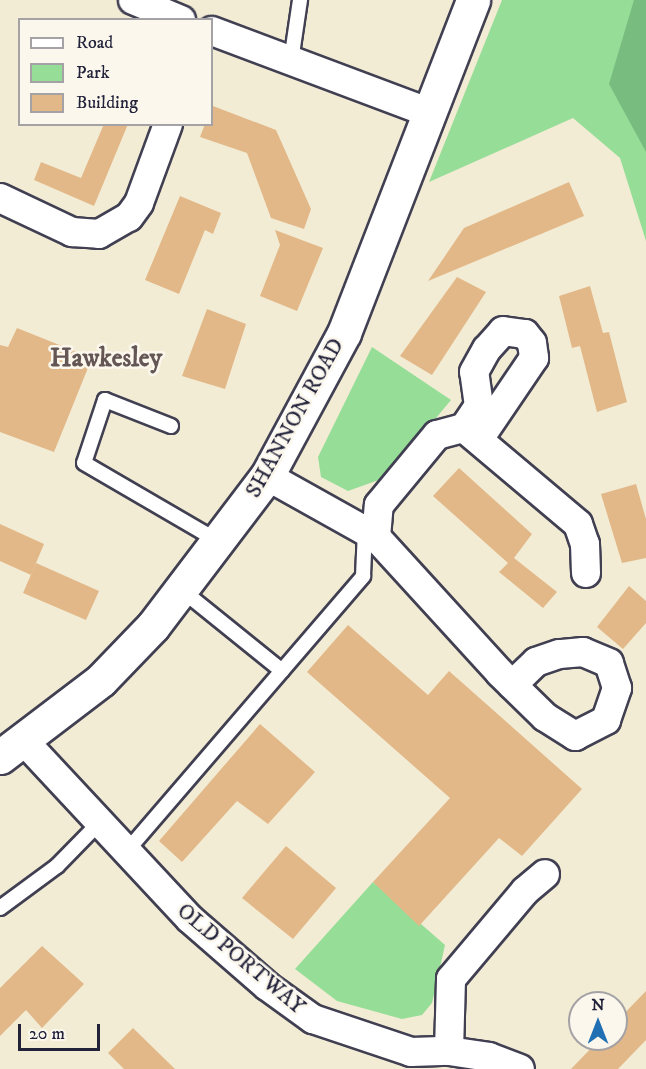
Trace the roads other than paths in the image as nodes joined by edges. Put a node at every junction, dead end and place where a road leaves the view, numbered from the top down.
1 (133, 0) edge
2 (300, 0) edge
3 (473, 0) edge
4 (176, 18) edge
5 (213, 31) edge
6 (291, 61) junction
7 (430, 113) junction
8 (167, 126) edge
9 (0, 198) edge
10 (171, 426) dead end
11 (267, 476) junction
12 (370, 534) junction
13 (220, 542) junction
14 (586, 573) dead end
15 (183, 591) junction
16 (282, 671) junction
17 (512, 685) dead end
18 (12, 749) edge
19 (99, 824) junction
20 (126, 852) junction
21 (545, 874) dead end
22 (0, 908) edge
23 (449, 1051) junction
24 (519, 1069) edge

1 - 4 street
2 - 6 lane
3 - 7 street, SHANNON ROAD
5 - 6 street
6 - 7 street
7 - 11 street, SHANNON ROAD
8 - 9 street
10 - 13 lane
11 - 12 street
11 - 13 street, SHANNON ROAD
12 - 14 street
12 - 16 lane
12 - 17 street
13 - 15 street, SHANNON ROAD
15 - 16 lane
15 - 18 street, SHANNON ROAD
16 - 20 lane
18 - 19 street, OLD PORTWAY
19 - 20 street, OLD PORTWAY
19 - 22 lane
20 - 23 street, OLD PORTWAY
21 - 23 street
23 - 24 street, OLD PORTWAY

